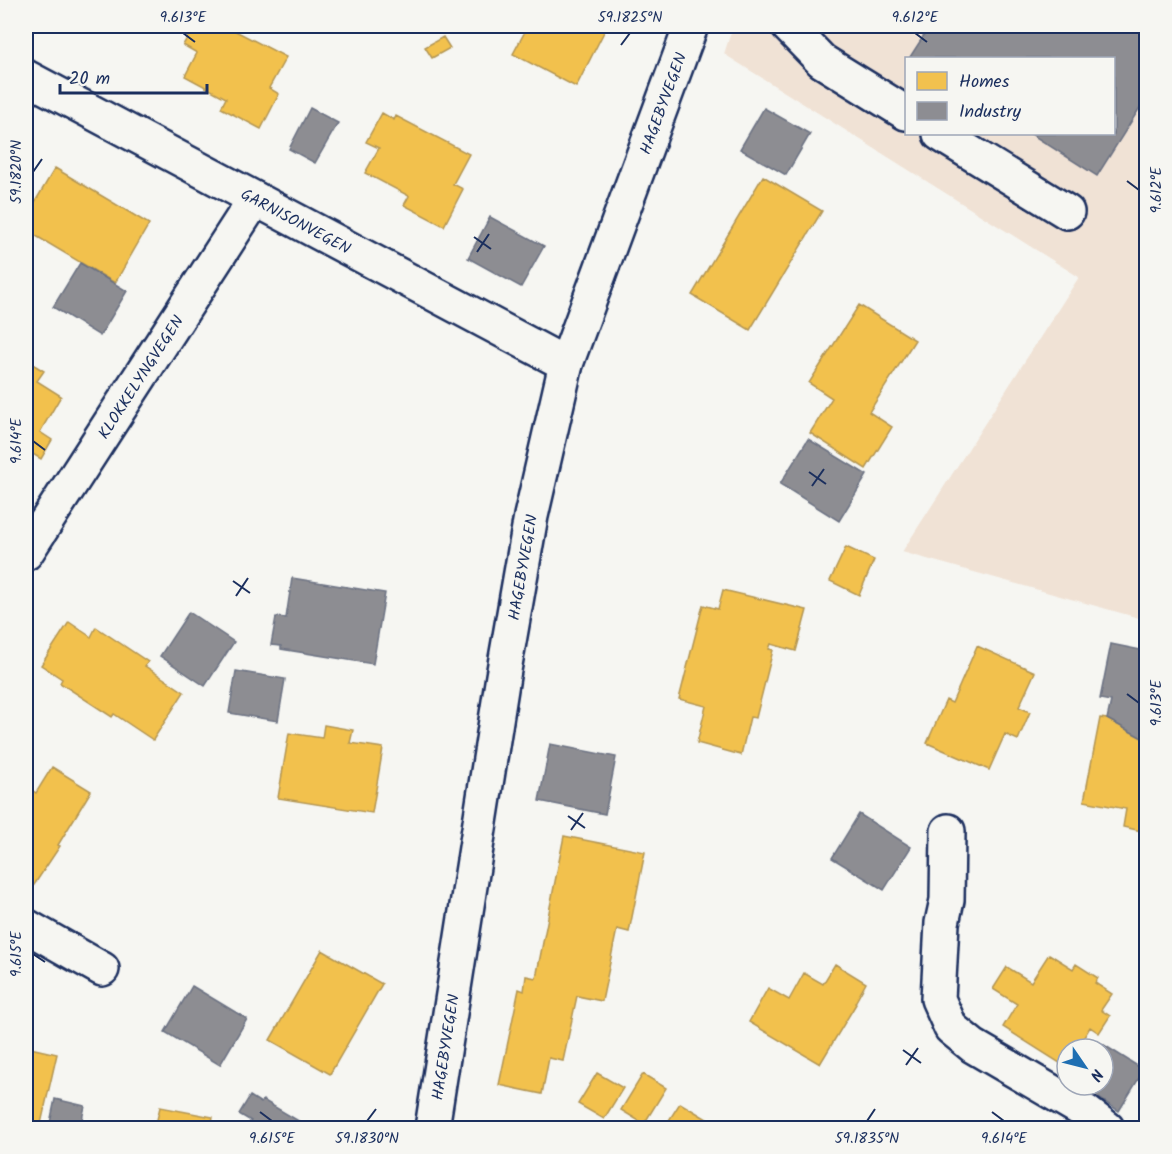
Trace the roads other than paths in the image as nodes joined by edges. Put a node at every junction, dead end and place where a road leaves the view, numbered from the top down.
1 (691, 26) edge
2 (788, 26) edge
3 (26, 77) edge
4 (905, 112) edge
5 (941, 135) edge
6 (255, 199) junction
7 (1067, 212) dead end
8 (566, 364) junction
9 (26, 554) edge
10 (948, 831) dead end
11 (26, 926) edge
12 (102, 969) dead end
13 (432, 1128) edge
14 (1107, 1128) edge

1 - 8 street, HAGEBYVEGEN
2 - 4 street
3 - 6 street, GARNISONVEGEN
5 - 7 street
6 - 8 street, GARNISONVEGEN
6 - 9 street, KLOKKELYNGVEGEN
8 - 13 street, HAGEBYVEGEN
10 - 14 street
11 - 12 street

